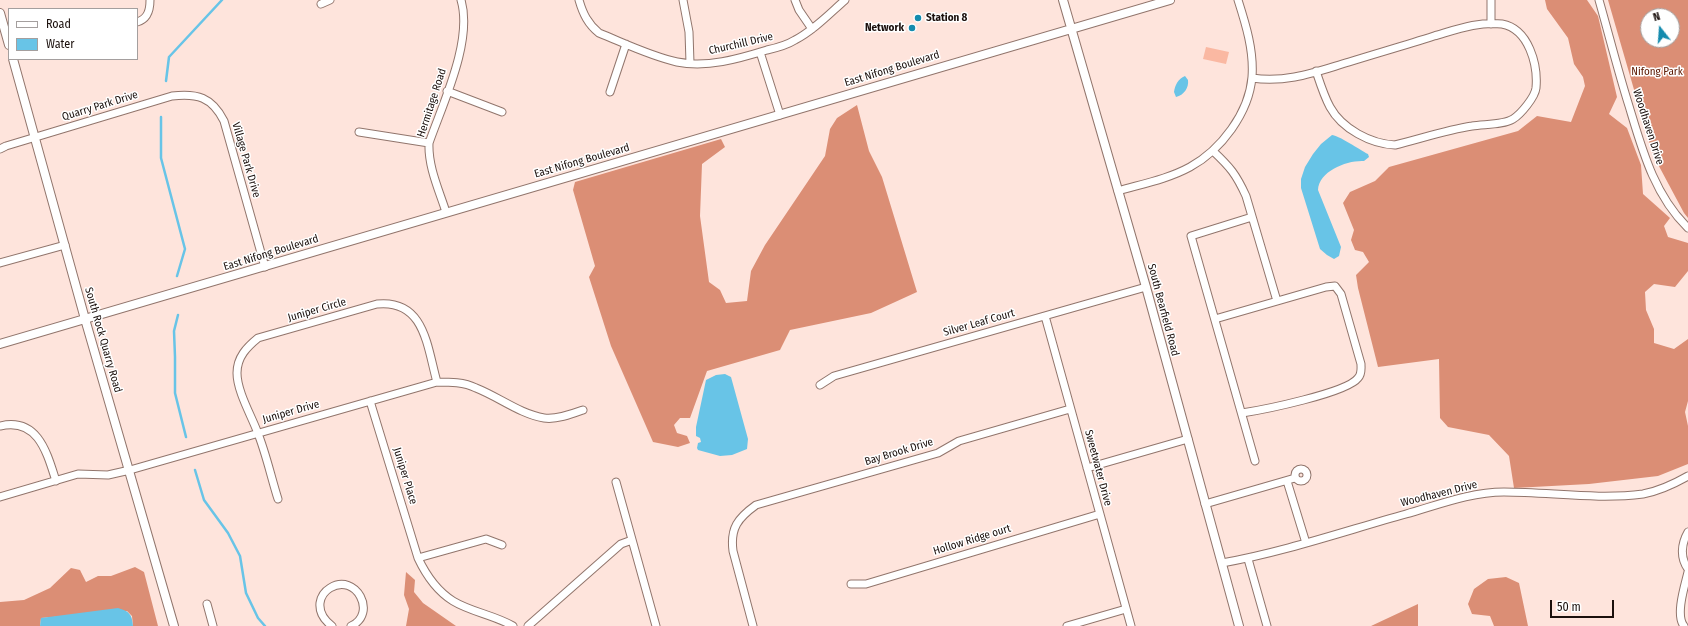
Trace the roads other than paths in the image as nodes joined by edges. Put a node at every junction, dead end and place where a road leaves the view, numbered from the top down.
1 (150, 0) edge
2 (330, 0) edge
3 (461, 0) edge
4 (579, 0) edge
5 (683, 0) edge
6 (795, 0) edge
7 (845, 0) edge
8 (1063, 0) edge
9 (1170, 0) edge
10 (1238, 0) edge
11 (1491, 0) edge
12 (1599, 0) edge
13 (321, 4) dead end
14 (0, 13) edge
15 (138, 22) edge
16 (1491, 24) junction
17 (1072, 28) junction
18 (812, 29) junction
19 (8, 41) edge
20 (626, 44) junction
21 (760, 52) junction
22 (13, 60) edge
23 (690, 63) junction
24 (1316, 71) junction
25 (1252, 78) junction
26 (447, 91) junction
27 (610, 92) dead end
28 (172, 96) joint
29 (502, 112) dead end
30 (780, 115) junction
31 (359, 132) dead end
32 (35, 138) junction
33 (429, 143) junction
34 (0, 149) edge
35 (1213, 151) junction
36 (1118, 191) junction
37 (446, 212) junction
38 (1252, 218) junction
39 (1688, 228) edge
40 (65, 245) junction
41 (0, 263) edge
42 (265, 267) junction
43 (1146, 287) junction
44 (1277, 301) junction
45 (1045, 316) junction
46 (85, 319) junction
47 (1214, 319) junction
48 (0, 344) edge
49 (437, 382) junction
50 (820, 385) dead end
51 (370, 401) junction
52 (1070, 409) junction
53 (583, 410) dead end
54 (1242, 413) junction
55 (0, 426) edge
56 (258, 433) junction
57 (1188, 439) junction
58 (1255, 461) dead end
59 (1087, 468) junction
60 (130, 470) junction
61 (1688, 476) edge
62 (1295, 478) dead end
63 (56, 481) junction
64 (1287, 481) junction
65 (616, 482) dead end
66 (0, 497) edge
67 (278, 499) dead end
68 (1205, 504) junction
69 (1100, 514) junction
70 (1688, 532) edge
71 (632, 540) junction
72 (1306, 543) junction
73 (502, 545) dead end
74 (418, 558) junction
75 (1248, 559) junction
76 (1222, 563) junction
77 (1688, 570) edge
78 (851, 584) dead end
79 (207, 604) dead end
80 (1126, 609) junction
81 (174, 626) edge
82 (213, 626) edge
83 (332, 626) edge
84 (351, 626) edge
85 (513, 626) edge
86 (528, 626) edge
87 (656, 626) edge
88 (753, 626) edge
89 (1068, 626) edge
90 (1131, 626) edge
91 (1239, 626) edge
92 (1266, 626) edge
93 (1684, 626) edge

1 - 15 street
2 - 13 street
3 - 26 street, Hermitage Road
4 - 20 street, Churchill Drive
5 - 23 street
6 - 18 street
7 - 18 street, Churchill Drive
8 - 17 street, South Bearfield Road
9 - 17 street, East Nifong Boulevard
10 - 25 street
11 - 16 street
12 - 39 street, Woodhaven Drive
14 - 19 street
16 - 24 street
16 - 24 street
17 - 30 street, East Nifong Boulevard
17 - 36 street, South Bearfield Road
18 - 21 street, Churchill Drive
20 - 23 street, Churchill Drive
20 - 27 street
21 - 23 street, Churchill Drive
21 - 30 street
22 - 32 street, South Rock Quarry Road
24 - 25 street
25 - 35 street
26 - 29 street
26 - 33 street, Hermitage Road
28 - 32 street, Quarry Park Drive
28 - 42 street, Village Park Drive
30 - 37 street, East Nifong Boulevard
31 - 33 street
32 - 34 street, Quarry Park Drive
32 - 40 street, South Rock Quarry Road
33 - 37 street, Hermitage Road
35 - 36 street
35 - 38 street
36 - 43 street, South Bearfield Road
37 - 42 street, East Nifong Boulevard
38 - 44 street
38 - 47 street
40 - 41 street
40 - 46 street, South Rock Quarry Road
42 - 46 street, East Nifong Boulevard
43 - 45 street, Silver Leaf Court
43 - 57 street, South Bearfield Road
44 - 47 street
44 - 54 street
45 - 50 street, Silver Leaf Court
45 - 52 street, Sweetwater Drive
46 - 48 street, East Nifong Boulevard
46 - 60 street, South Rock Quarry Road
47 - 54 street
49 - 51 street, Juniper Drive
49 - 53 street, Juniper Drive
49 - 56 street, Juniper Circle
51 - 56 street, Juniper Drive
51 - 74 street, Juniper Place
52 - 59 street, Sweetwater Drive
52 - 88 street, Bay Brook Drive
54 - 58 street
55 - 63 street
56 - 60 street, Juniper Drive
56 - 67 street, Juniper Circle
57 - 59 street
57 - 68 street, South Bearfield Road
59 - 69 street, Sweetwater Drive
60 - 63 street, Juniper Drive
60 - 81 street, South Rock Quarry Road
61 - 72 street, Woodhaven Drive
62 - 64 street
63 - 66 street, Juniper Drive
64 - 68 street
64 - 72 street
65 - 71 street
68 - 76 street, South Bearfield Road
69 - 78 street, Hollow Ridge ourt
69 - 80 street, Sweetwater Drive
70 - 77 street
71 - 86 street
71 - 87 street
72 - 75 street, Woodhaven Drive
73 - 74 street
74 - 85 street, Juniper Place
75 - 76 street, Woodhaven Drive
75 - 92 street
76 - 91 street, South Bearfield Road
77 - 93 street
79 - 82 street
80 - 89 street
80 - 90 street, Sweetwater Drive
83 - 84 street

